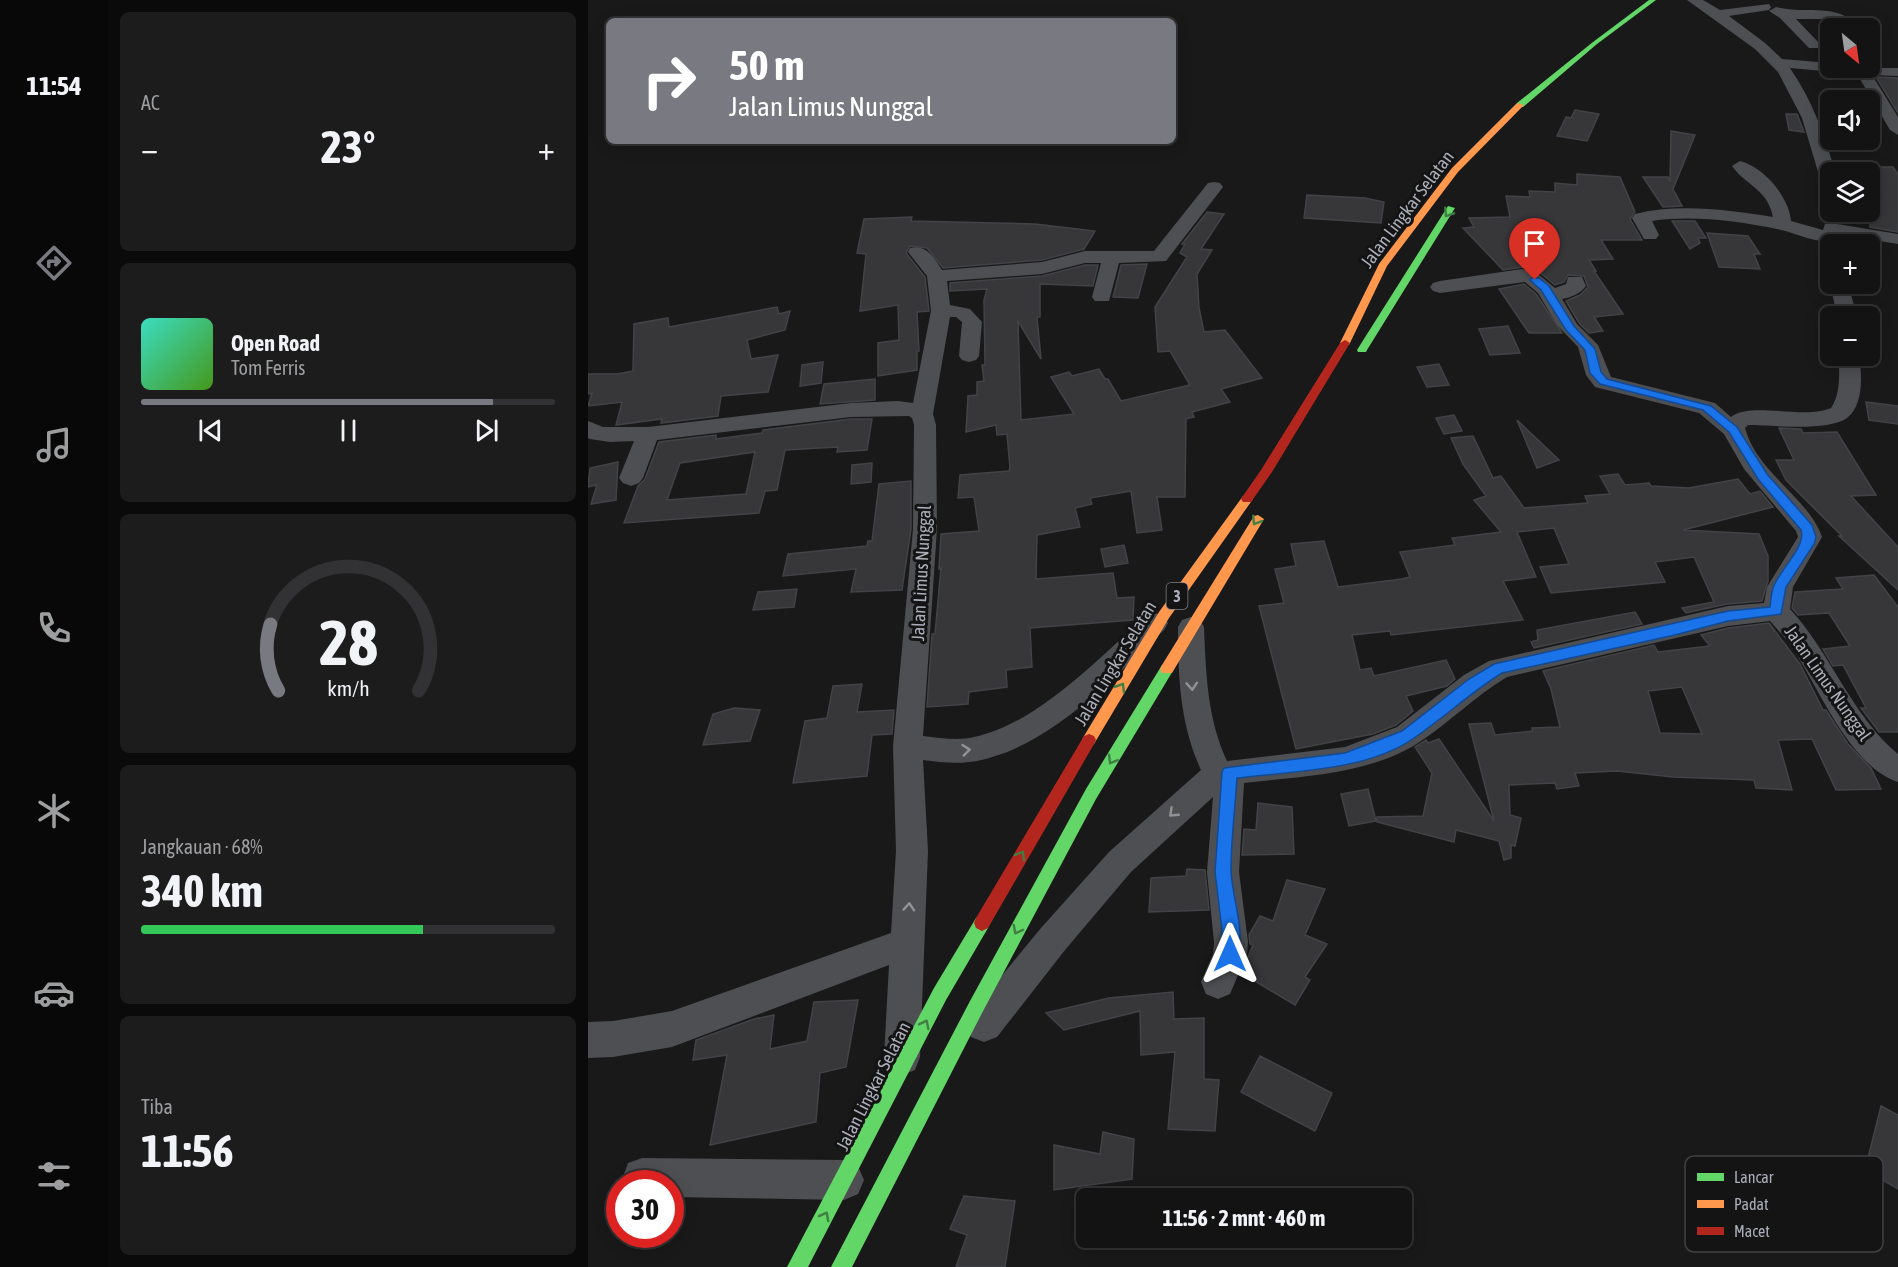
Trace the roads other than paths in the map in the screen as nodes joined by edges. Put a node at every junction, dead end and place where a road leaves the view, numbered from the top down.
1 (1694, 0) edge
2 (1652, 2) edge
3 (1762, 3) edge
4 (1718, 14) junction
5 (1785, 15) junction
6 (1840, 18) edge
7 (1814, 45) dead end
8 (1777, 63) junction
9 (1820, 66) edge
10 (1880, 71) edge
11 (1898, 72) edge
12 (1880, 96) edge
13 (1898, 97) edge
14 (1880, 99) edge
15 (1543, 105) dead end
16 (1509, 114) junction
17 (1528, 118) dead end
18 (1897, 125) edge
19 (1825, 162) edge
20 (1740, 166) dead end
21 (1214, 187) dead end
22 (1462, 192) dead end
23 (1782, 224) junction
24 (1830, 230) edge
25 (1650, 235) dead end
26 (1898, 239) edge
27 (917, 252) dead end
28 (1112, 258) junction
29 (937, 276) junction
30 (1575, 281) dead end
31 (1440, 287) dead end
32 (1549, 295) junction
33 (1102, 297) dead end
34 (941, 311) junction
35 (969, 356) dead end
36 (1354, 362) dead end
37 (1850, 366) edge
38 (922, 414) junction
39 (588, 428) edge
40 (1733, 430) junction
41 (648, 434) junction
42 (631, 478) dead end
43 (1262, 511) dead end
44 (1776, 611) junction
45 (1164, 615) junction
46 (1191, 627) junction
47 (908, 746) junction
48 (1898, 770) edge
49 (1224, 773) junction
50 (906, 943) junction
51 (1218, 982) dead end
52 (588, 1040) edge
53 (901, 1070) junction
54 (933, 1088) junction
55 (684, 1178) edge
56 (844, 1180) junction
57 (797, 1267) edge
58 (841, 1267) edge

1 - 4 street
2 - 15 main road, Jalan Lingkar Selatan / 3
2 - 16 main road, Jalan Lingkar Selatan / 3
3 - 4 street
3 - 5 street
4 - 8 street
5 - 6 street
5 - 7 street
8 - 9 street
8 - 19 street
10 - 11 street
12 - 13 street
14 - 18 street
16 - 17 main road
16 - 45 main road, Jalan Lingkar Selatan / 3
20 - 23 street
21 - 28 street
22 -> 36 main road, Jalan Lingkar Selatan
23 - 24 street
23 - 25 street
24 - 26 street
27 - 29 street
28 - 29 street
28 - 33 street
29 - 34 street, Jalan Limus Nunggal
30 - 32 street
31 - 32 street
32 - 40 street
34 - 35 street
34 - 38 street, Jalan Limus Nunggal
37 - 40 street
38 - 41 street
38 - 47 street, Jalan Limus Nunggal
39 - 41 street
40 - 44 street
41 - 42 street
43 -> 46 main road, 3
44 - 48 street, Jalan Limus Nunggal
44 - 49 street, Jalan Limus Nunggal
47 -> 45 street
53 -> 45 main road, Jalan Lingkar Selatan / 3
46 -> 49 street
46 -> 54 main road, 3
50 -> 47 street, Jalan Limus Nunggal
49 - 51 street
49 -> 54 street
50 - 52 street
50 - 53 street, Jalan Limus Nunggal
53 - 56 main road, Jalan Lingkar Selatan / 3
54 - 58 main road, 3
55 - 56 street
57 -> 56 main road, Jalan Lingkar Selatan / 3

